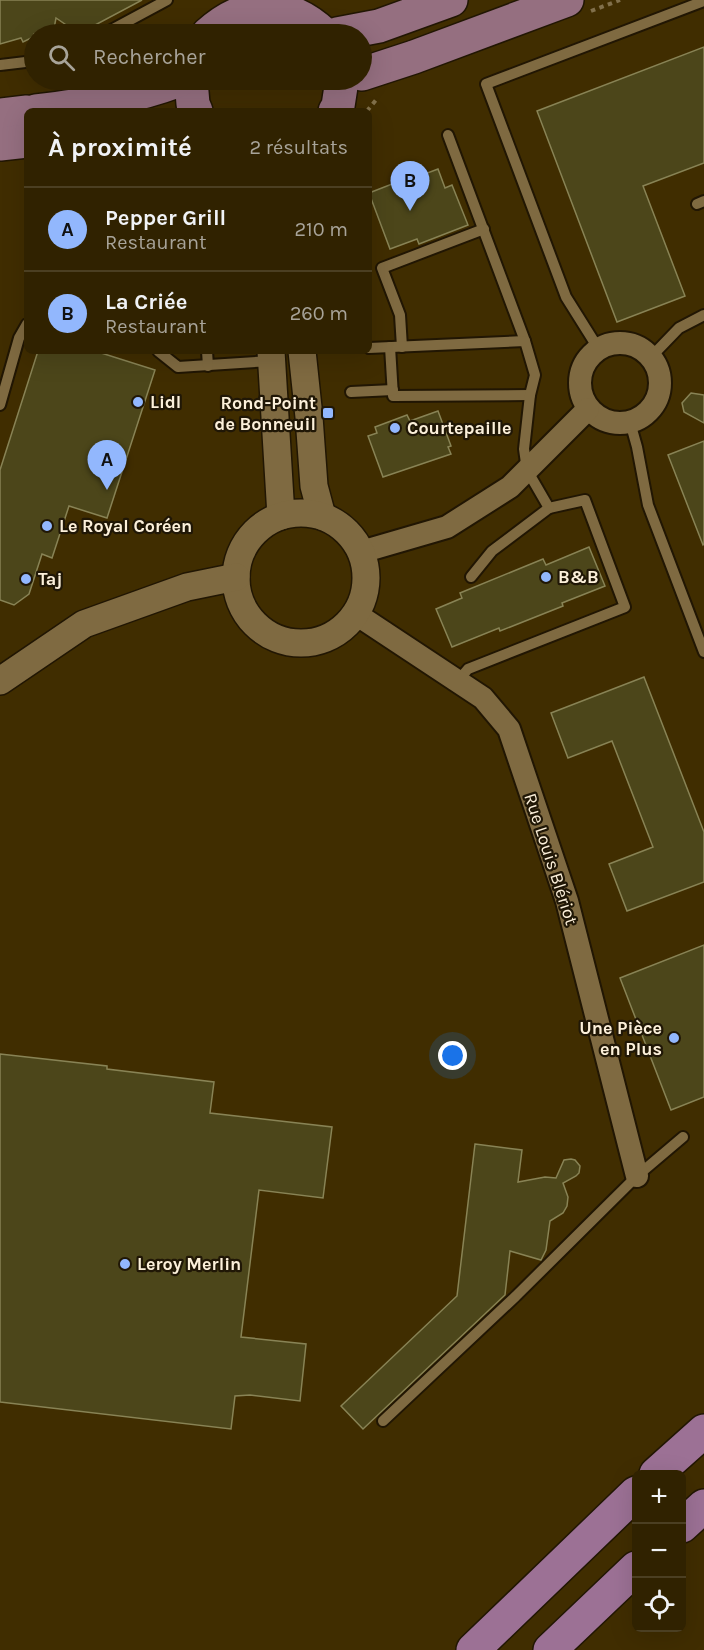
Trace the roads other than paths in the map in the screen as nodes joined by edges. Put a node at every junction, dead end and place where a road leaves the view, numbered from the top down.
1 (167, 0) edge
2 (451, 0) edge
3 (567, 0) edge
4 (704, 1) edge
5 (248, 5) edge
6 (293, 6) edge
7 (123, 24) edge
8 (219, 24) edge
9 (314, 24) edge
10 (372, 27) edge
11 (24, 62) edge
12 (0, 65) edge
13 (372, 71) edge
14 (153, 90) edge
15 (192, 90) edge
16 (341, 90) edge
17 (63, 108) edge
18 (195, 108) edge
19 (337, 108) edge
20 (24, 112) edge
21 (0, 115) edge
22 (448, 135) dead end
23 (24, 141) edge
24 (0, 144) edge
25 (484, 229) junction
26 (704, 315) edge
27 (24, 329) edge
28 (525, 341) junction
29 (396, 347) junction
30 (372, 348) edge
31 (598, 348) junction
32 (162, 354) edge
33 (207, 354) edge
34 (302, 354) edge
35 (271, 356) edge
36 (651, 357) junction
37 (208, 366) junction
38 (393, 390) junction
39 (351, 392) dead end
40 (530, 395) junction
41 (0, 405) edge
42 (588, 409) junction
43 (630, 422) junction
44 (527, 470) junction
45 (549, 508) junction
46 (280, 516) junction
47 (322, 516) junction
48 (361, 552) junction
49 (236, 577) junction
50 (471, 577) dead end
51 (356, 614) junction
52 (701, 634) edge
53 (704, 652) edge
54 (0, 681) edge
55 (457, 682) junction
56 (683, 1137) dead end
57 (637, 1176) junction
58 (382, 1421) dead end
59 (704, 1431) edge
60 (661, 1470) edge
61 (632, 1497) edge
62 (704, 1506) edge
63 (683, 1524) edge
64 (632, 1572) edge
65 (473, 1650) edge
66 (550, 1650) edge

1 - 7 lane
2 - 10 main road
3 - 13 main road
4 - 31 lane
5 - 6 main road
5 - 8 main road
6 - 9 main road
11 - 12 lane
14 - 17 main road
15 - 18 main road
16 - 19 main road
20 - 21 main road
22 - 25 lane
23 - 24 main road
25 - 28 lane
25 - 29 lane
26 - 36 lane
27 - 41 lane
28 - 29 lane
28 - 40 lane
29 - 30 lane
29 - 38 lane
31 - 36 street
31 - 42 street
32 - 37 lane
33 - 37 lane
34 - 47 street
35 - 37 lane
35 - 46 street
36 - 43 street
38 - 39 lane
38 - 40 lane
40 - 44 lane
42 - 43 street
42 - 44 street
43 - 52 lane
44 - 45 lane
44 - 48 street
45 - 50 lane
45 - 55 lane
46 - 47 street
46 - 49 street
47 - 48 street
48 - 51 street
49 - 51 street
49 - 54 street
51 - 55 street, Rue Louis Blériot
52 - 53 lane
55 - 57 street, Rue Louis Blériot
56 - 57 lane
57 - 58 lane
59 - 60 highway
61 - 65 highway
62 - 63 highway
64 - 66 highway

